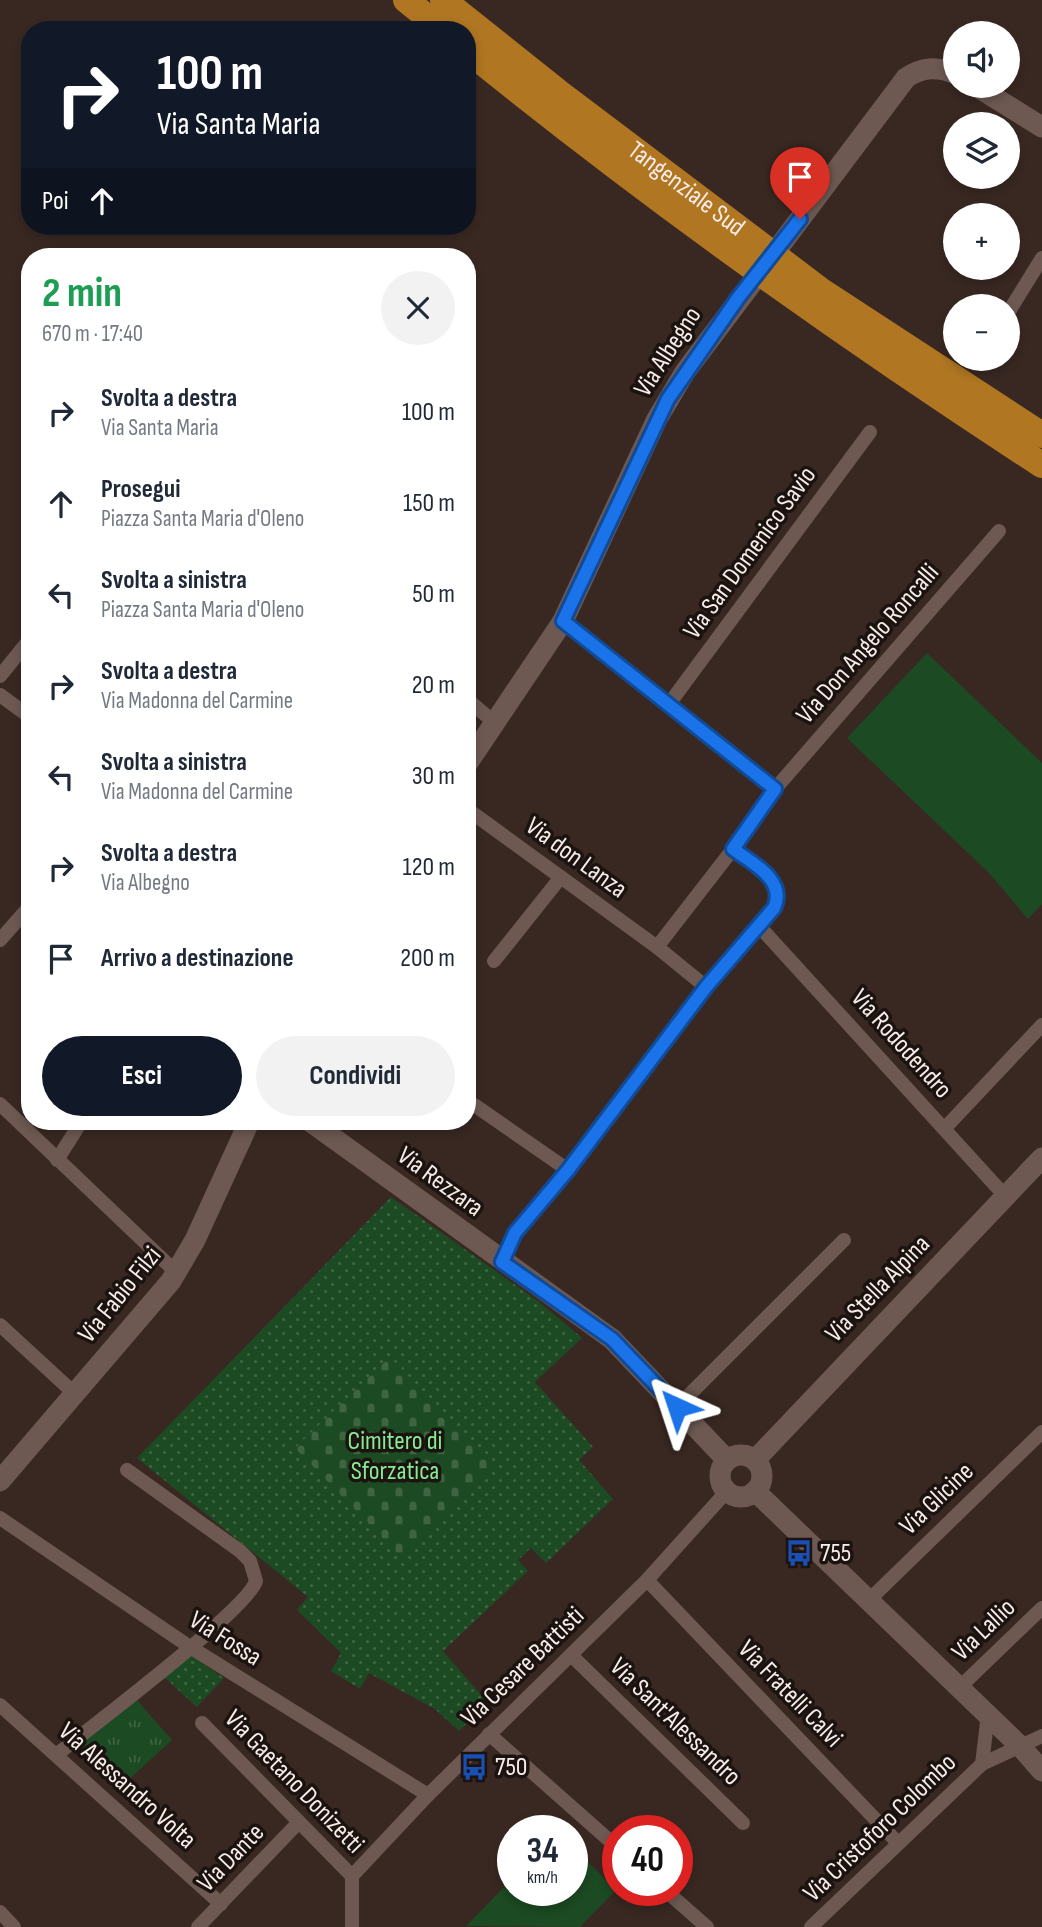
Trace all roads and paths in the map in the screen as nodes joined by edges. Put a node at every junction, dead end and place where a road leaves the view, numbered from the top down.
1 (406, 0) edge
2 (443, 0) edge
3 (451, 0) edge
4 (432, 21) edge
5 (459, 21) edge
6 (463, 21) edge
7 (476, 41) edge
8 (476, 42) edge
9 (943, 71) edge
10 (995, 98) edge
11 (1042, 127) edge
12 (1042, 258) edge
13 (1020, 294) edge
14 (870, 432) dead end
15 (1042, 435) edge
16 (1042, 465) edge
17 (999, 531) dead end
18 (563, 621) junction
19 (21, 650) edge
20 (0, 676) edge
21 (0, 695) edge
22 (669, 704) junction
23 (476, 707) edge
24 (21, 710) edge
25 (496, 724) junction
26 (476, 752) edge
27 (775, 789) junction
28 (476, 816) edge
29 (733, 849) junction
30 (561, 877) junction
31 (21, 916) edge
32 (759, 926) junction
33 (0, 940) edge
34 (657, 947) junction
35 (494, 961) dead end
36 (706, 987) junction
37 (1042, 1025) edge
38 (0, 1104) edge
39 (476, 1106) edge
40 (21, 1125) edge
41 (945, 1128) junction
42 (26, 1130) edge
43 (76, 1130) edge
44 (245, 1130) edge
45 (322, 1130) edge
46 (1042, 1158) edge
47 (57, 1160) junction
48 (568, 1170) junction
49 (1006, 1197) junction
50 (844, 1240) dead end
51 (502, 1262) junction
52 (177, 1273) junction
53 (0, 1325) edge
54 (75, 1394) junction
55 (677, 1407) junction
56 (1042, 1432) edge
57 (727, 1460) junction
58 (755, 1460) junction
59 (127, 1470) dead end
60 (0, 1481) edge
61 (727, 1491) junction
62 (755, 1491) junction
63 (0, 1518) edge
64 (647, 1580) junction
65 (867, 1602) junction
66 (1042, 1608) edge
67 (190, 1647) junction
68 (572, 1656) junction
69 (959, 1688) junction
70 (0, 1705) edge
71 (988, 1714) junction
72 (202, 1723) dead end
73 (489, 1734) junction
74 (1042, 1736) edge
75 (1021, 1747) junction
76 (57, 1755) junction
77 (982, 1764) junction
78 (1042, 1771) edge
79 (428, 1795) junction
80 (299, 1822) junction
81 (743, 1823) dead end
82 (602, 1834) edge
83 (898, 1843) junction
84 (352, 1876) junction
85 (220, 1904) junction
86 (683, 1906) edge
87 (0, 1912) edge
88 (818, 1925) edge
89 (14, 1927) edge
90 (198, 1927) edge
91 (352, 1927) edge
92 (707, 1927) edge

1 - 4 highway
2 - 5 highway, Tangenziale Sud
3 - 6 highway
7 - 15 highway, Tangenziale Sud
8 - 16 highway, Tangenziale Sud
9 - 18 street, Via Albegno
10 - 11 street
12 - 13 street
14 - 22 street, Via San Domenico Savio
17 - 27 street, Via Don Angelo Roncalli
18 - 22 street
18 - 25 street, Via Albegno
19 - 20 street
21 - 24 street
22 - 27 street
23 - 25 street
25 - 26 street, Via Albegno
27 - 29 street, Via Don Angelo Roncalli
28 - 30 street, Via don Lanza
29 - 32 street
29 - 34 street, Via Don Angelo Roncalli
30 - 34 street, Via don Lanza
30 - 35 street
31 - 33 street
32 - 36 street
32 - 41 street, Via Rododendro
34 - 36 street, Via don Lanza
36 - 48 street
37 - 41 street
38 - 40 street
39 - 48 street
41 - 49 street, Via Rododendro
42 - 47 street
43 - 47 street
44 - 52 street, Via Fabio Filzi
45 - 51 street, Via Rezzara
46 - 49 street, Via Stella Alpina
47 - 52 street
48 - 51 street
49 - 58 street, Via Stella Alpina
50 - 55 street
51 - 55 street, Via Rezzara
52 - 54 street, Via Fabio Filzi
53 - 54 street
54 - 60 street, Via Fabio Filzi
55 - 57 street, Via Rezzara
56 - 65 street, Via Glicine
57 - 58 street
57 - 61 street
58 - 62 street
59 - 67 street
61 - 62 street
61 - 64 street, Via Cesare Battisti
62 - 65 street
63 - 67 street, Via Fossa
64 - 68 street, Via Cesare Battisti
64 - 83 street, Via Fratelli Calvi
65 - 69 street
66 - 69 street, Via Lallio
67 - 76 street
67 - 79 street, Via Fossa
68 - 73 street, Via Cesare Battisti
68 - 81 street, Via Sant'Alessandro
69 - 71 street
70 - 76 street, Via Alessandro Volta
71 - 75 street
71 - 77 street, Via Cristoforo Colombo
72 - 80 street, Via Gaetano Donizetti
73 - 79 street, Via Cesare Battisti
73 - 82 street
74 - 75 street, Via Cristoforo Colombo
75 - 77 street, Via Cristoforo Colombo
75 - 78 street
76 - 85 street, Via Alessandro Volta
77 - 83 street, Via Cristoforo Colombo
79 - 84 street, Via Cesare Battisti
80 - 84 street, Via Gaetano Donizetti
80 - 85 street, Via Dante
83 - 88 street, Via Cristoforo Colombo
84 - 91 street
85 - 90 street, Via Dante
86 - 92 street
87 - 89 street

